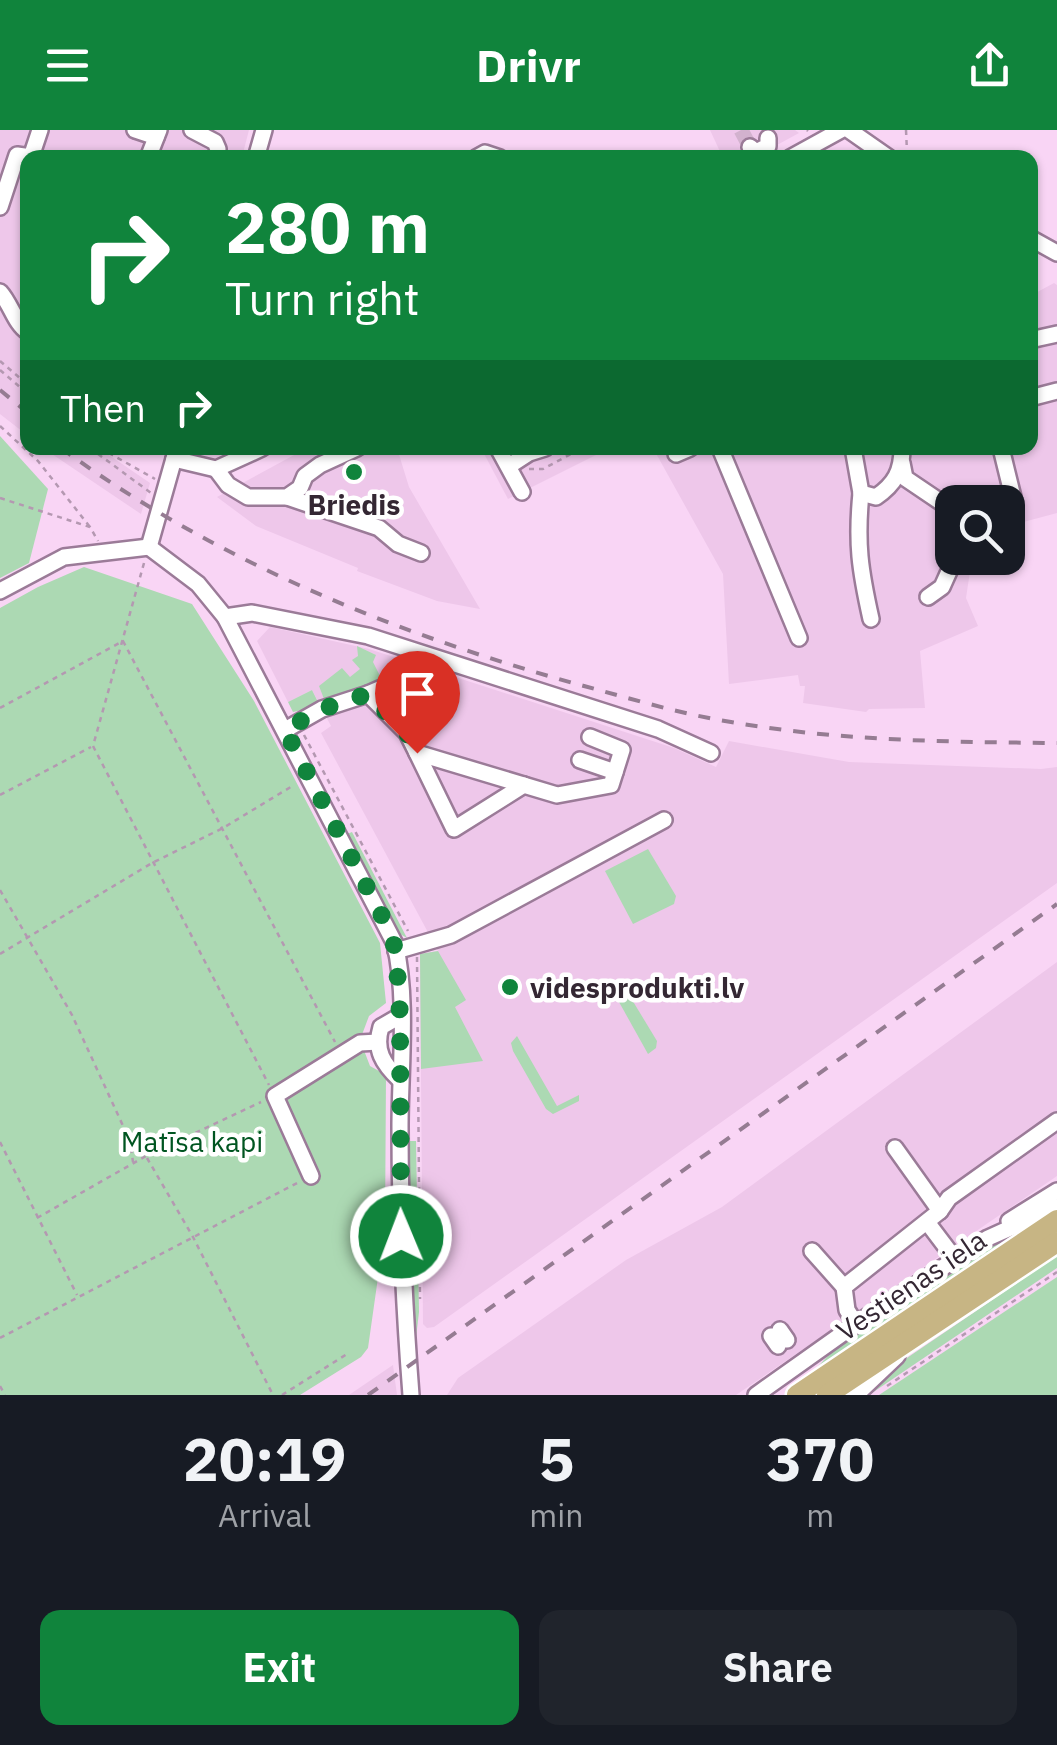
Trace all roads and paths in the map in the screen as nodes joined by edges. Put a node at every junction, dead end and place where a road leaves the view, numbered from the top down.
1 (135, 130) edge
2 (192, 130) edge
3 (845, 130) edge
4 (158, 134) edge
5 (218, 150) edge
6 (806, 150) edge
7 (875, 150) edge
8 (20, 170) edge
9 (0, 207) edge
10 (0, 292) edge
11 (20, 325) edge
12 (0, 361) edge
13 (0, 370) edge
14 (20, 379) edge
15 (20, 387) edge
16 (0, 426) edge
17 (20, 444) edge
18 (31, 455) edge
19 (99, 455) edge
20 (112, 455) edge
21 (174, 455) edge
22 (180, 455) edge
23 (236, 455) edge
24 (342, 455) edge
25 (723, 455) edge
26 (854, 455) edge
27 (1003, 455) edge
28 (528, 456) edge
29 (902, 456) edge
30 (216, 468) junction
31 (156, 480) dead end
32 (1010, 485) edge
33 (522, 492) dead end
34 (861, 493) junction
35 (152, 494) dead end
36 (287, 497) junction
37 (935, 497) edge
38 (0, 498) edge
39 (90, 527) junction
40 (149, 547) junction
41 (104, 551) junction
42 (420, 554) dead end
43 (947, 575) edge
44 (0, 591) edge
45 (928, 597) dead end
46 (225, 617) junction
47 (871, 618) dead end
48 (799, 638) dead end
49 (122, 640) junction
50 (368, 694) junction
51 (0, 708) edge
52 (291, 727) junction
53 (407, 733) junction
54 (590, 738) dead end
55 (93, 746) junction
56 (417, 753) junction
57 (711, 753) dead end
58 (580, 760) dead end
59 (615, 772) junction
60 (300, 781) dead end
61 (524, 785) junction
62 (0, 795) edge
63 (664, 820) dead end
64 (223, 828) junction
65 (152, 864) junction
66 (0, 890) edge
67 (26, 938) junction
68 (413, 946) junction
69 (396, 950) junction
70 (0, 954) edge
71 (400, 1016) junction
72 (378, 1042) junction
73 (342, 1055) junction
74 (400, 1080) junction
75 (275, 1096) junction
76 (1057, 1121) edge
77 (0, 1142) edge
78 (895, 1148) dead end
79 (146, 1156) junction
80 (134, 1163) junction
81 (311, 1176) joint
82 (1057, 1191) edge
83 (1057, 1207) edge
84 (933, 1217) junction
85 (38, 1218) junction
86 (1057, 1220) edge
87 (193, 1237) junction
88 (988, 1238) junction
89 (1057, 1242) edge
90 (812, 1251) dead end
91 (955, 1259) junction
92 (1057, 1272) edge
93 (844, 1287) junction
94 (78, 1297) junction
95 (420, 1312) dead end
96 (856, 1324) junction
97 (927, 1328) junction
98 (0, 1338) edge
99 (347, 1354) dead end
100 (0, 1386) edge
101 (883, 1389) dead end
102 (759, 1394) edge
103 (5, 1395) edge
104 (272, 1395) edge
105 (282, 1395) edge
106 (411, 1395) edge
107 (797, 1395) edge
108 (827, 1395) edge
109 (856, 1395) edge

1 - 4 street
2 - 5 street
3 - 6 street
3 - 7 street
8 - 9 street
10 - 11 street
12 - 14 path
13 - 15 path
16 - 17 path
18 - 39 path
19 - 35 path
20 - 31 path
21 - 40 street
22 - 30 street
23 - 30 street
24 - 36 street
25 - 48 street
26 - 34 street
27 - 32 street
28 - 33 street
29 - 34 street
29 - 37 street
30 - 36 street
34 - 47 street
36 - 42 street
38 - 39 path
39 - 41 path
40 - 41 street
40 - 46 street
40 - 49 path
41 - 44 street
43 - 45 street
46 - 52 street
46 - 57 street
49 - 51 path
49 - 55 path
49 - 64 path
50 - 52 street
50 - 53 street
50 - 53 street
52 - 68 path
52 - 69 street
53 - 56 street
54 - 59 street
55 - 62 path
55 - 65 path
56 - 61 street
56 - 61 street
58 - 59 street
59 - 61 street
60 - 64 path
63 - 68 street
64 - 65 path
64 - 73 path
65 - 67 path
65 - 75 path
66 - 67 path
67 - 70 path
67 - 80 path
68 - 69 street
68 - 95 path
69 - 71 street
71 - 72 street
71 - 74 street
72 - 73 street
72 - 74 street
73 - 75 street
74 - 106 street
75 - 79 path
75 - 81 street
76 - 84 street
77 - 85 path
78 - 84 street
79 - 80 path
79 - 87 path
80 - 85 path
81 - 87 path
82 - 88 street, Vestienas iela
83 - 88 street, Vestienas iela
84 - 91 street
84 - 93 street
85 - 94 path
86 - 107 main road, Vestienas iela
87 - 94 path
87 - 104 path
88 - 91 street, Vestienas iela
89 - 97 main road, Vestienas iela
90 - 93 street
91 - 96 street, Vestienas iela
92 - 101 path
93 - 96 street
94 - 98 path
96 - 102 street, Vestienas iela
97 - 108 main road, Vestienas iela
97 - 109 street
99 - 105 path
100 - 103 path

